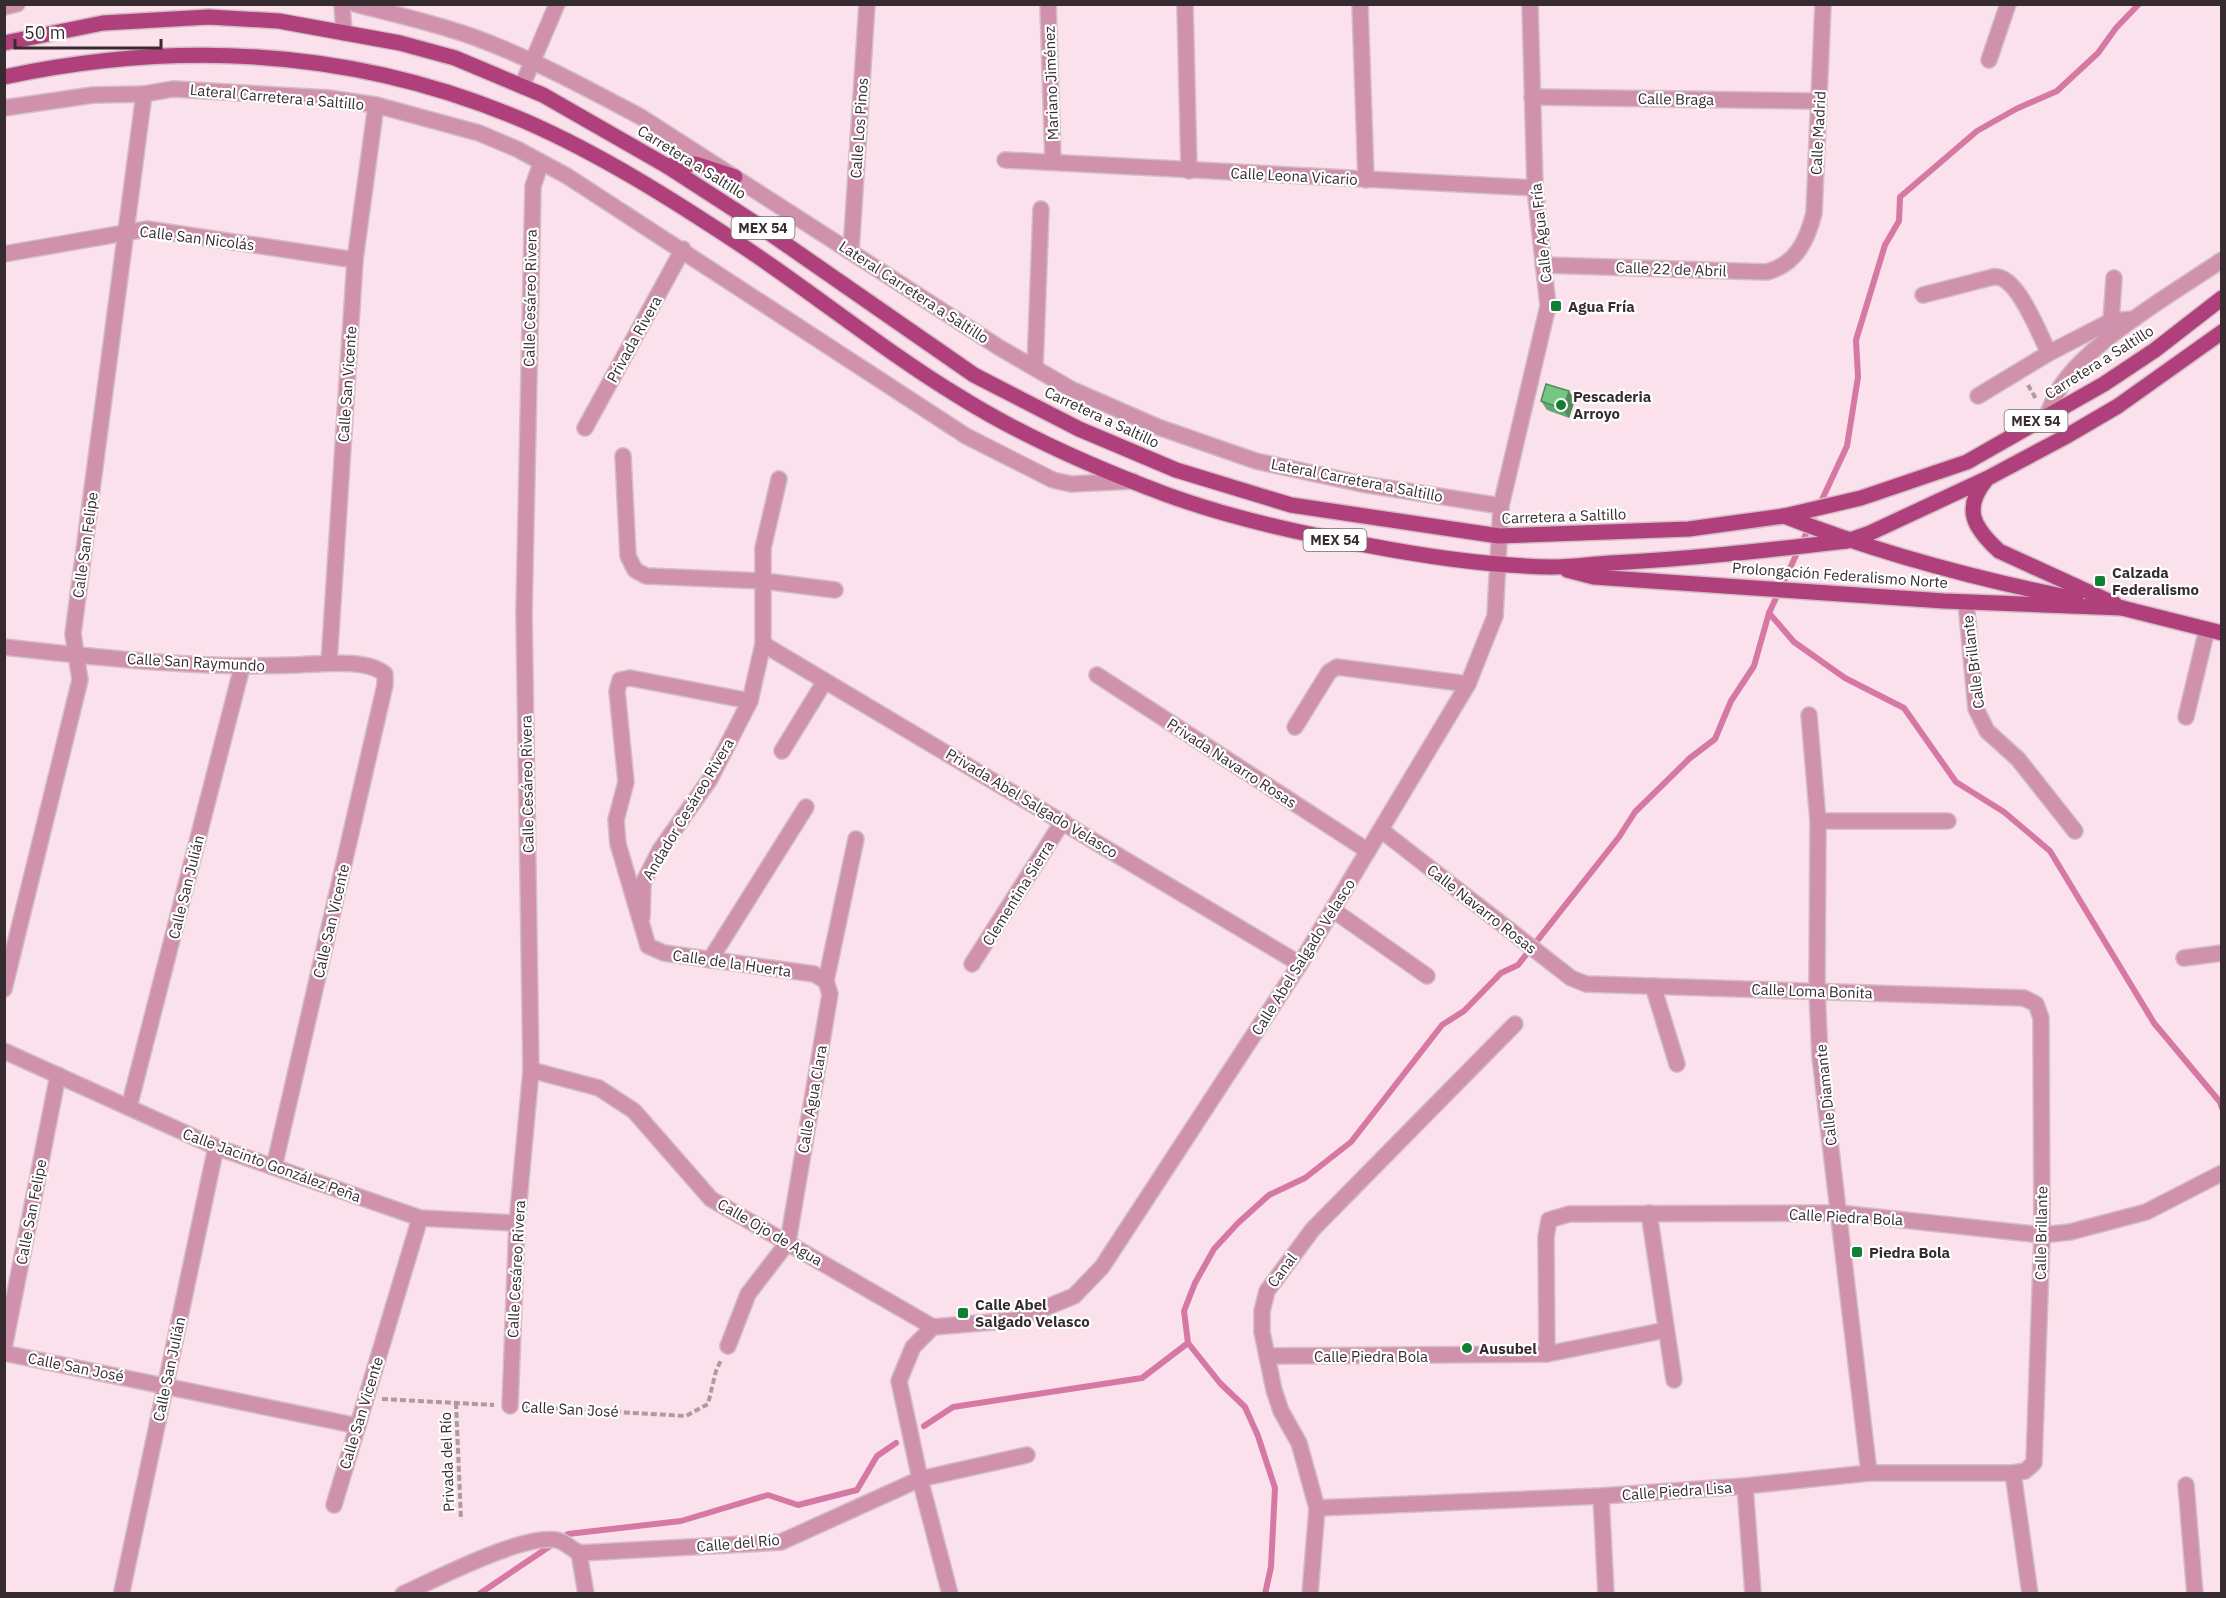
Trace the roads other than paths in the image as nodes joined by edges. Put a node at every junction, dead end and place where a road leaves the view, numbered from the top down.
1 (342, 4) edge
2 (355, 4) edge
3 (557, 4) edge
4 (867, 4) edge
5 (1048, 4) edge
6 (1185, 4) edge
7 (1360, 4) edge
8 (1530, 4) edge
9 (1823, 4) edge
10 (2008, 4) edge
11 (344, 33) junction
12 (4, 44) edge
13 (1989, 60) dead end
14 (532, 62) junction
15 (4, 77) edge
16 (522, 86) junction
17 (144, 94) junction
18 (1532, 97) junction
19 (1819, 101) junction
20 (376, 105) junction
21 (4, 108) edge
22 (1005, 160) dead end
23 (1053, 162) junction
24 (541, 163) junction
25 (667, 166) junction
26 (1189, 171) junction
27 (735, 177) junction
28 (1366, 180) junction
29 (1535, 188) junction
30 (1041, 209) dead end
31 (127, 231) junction
32 (683, 249) junction
33 (851, 251) junction
34 (4, 254) edge
35 (1794, 257) joint
36 (2222, 260) edge
37 (355, 261) junction
38 (1543, 265) junction
39 (2114, 278) dead end
40 (1923, 295) dead end
41 (2222, 298) edge
42 (2134, 320) junction
43 (2111, 321) junction
44 (2222, 332) edge
45 (2049, 353) junction
46 (1035, 368) junction
47 (1978, 396) dead end
48 (2047, 415) junction
49 (585, 428) dead end
50 (623, 456) dead end
51 (1988, 478) junction
52 (779, 479) dead end
53 (1133, 481) junction
54 (1501, 506) junction
55 (1784, 516) junction
56 (1499, 536) junction
57 (1825, 538) junction
58 (1847, 541) junction
59 (1497, 564) junction
60 (1557, 567) junction
61 (764, 581) junction
62 (835, 590) dead end
63 (1966, 602) junction
64 (2123, 608) junction
65 (2214, 631) edge
66 (763, 644) junction
67 (4, 647) edge
68 (76, 655) junction
69 (329, 663) junction
70 (242, 667) junction
71 (384, 674) joint
72 (1097, 675) dead end
73 (825, 681) junction
74 (1468, 684) junction
75 (750, 701) junction
76 (1809, 715) dead end
77 (2186, 717) dead end
78 (1295, 727) dead end
79 (782, 751) dead end
80 (806, 807) dead end
81 (1948, 820) dead end
82 (1064, 821) junction
83 (1818, 821) junction
84 (1381, 830) junction
85 (2075, 831) dead end
86 (856, 839) dead end
87 (1368, 851) junction
88 (1333, 910) junction
89 (641, 930) junction
90 (2222, 953) edge
91 (2184, 958) dead end
92 (710, 960) junction
93 (972, 964) dead end
94 (1300, 964) junction
95 (1427, 976) dead end
96 (826, 981) junction
97 (1586, 984) joint
98 (1653, 986) junction
99 (4, 989) edge
100 (1817, 991) junction
101 (2036, 1004) joint
102 (1515, 1024) dead end
103 (4, 1051) edge
104 (1677, 1064) dead end
105 (531, 1070) junction
106 (58, 1075) junction
107 (129, 1107) junction
108 (216, 1147) junction
109 (274, 1167) junction
110 (2222, 1173) edge
111 (1649, 1213) junction
112 (1839, 1213) junction
113 (420, 1218) junction
114 (517, 1223) junction
115 (2042, 1235) junction
116 (788, 1242) junction
117 (933, 1327) junction
118 (1666, 1330) junction
119 (728, 1346) road end
120 (4, 1348) edge
121 (4, 1353) edge
122 (1547, 1354) junction
123 (1268, 1356) junction
124 (1674, 1380) dead end
125 (166, 1385) junction
126 (510, 1406) road end
127 (358, 1426) junction
128 (1027, 1455) dead end
129 (2034, 1463) joint
130 (1869, 1473) junction
131 (2013, 1473) junction
132 (920, 1479) junction
133 (2186, 1485) dead end
134 (1745, 1486) junction
135 (1601, 1496) junction
136 (334, 1505) dead end
137 (1317, 1508) junction
138 (579, 1553) junction
139 (123, 1591) dead end
140 (403, 1593) edge
141 (585, 1593) edge
142 (950, 1593) edge
143 (1310, 1593) edge
144 (1606, 1593) edge
145 (1753, 1593) edge
146 (2030, 1593) edge
147 (2196, 1593) edge

1 - 11 street
2 - 14 street, Lateral Carretera a Saltillo
3 - 14 street
4 - 33 street, Calle Los Pinos
5 - 23 street, Mariano Jiménez
6 - 26 street
7 - 28 street
8 - 18 street, Calle Agua Fría
9 - 19 street, Calle Madrid
10 - 13 street
11 - 12 main road, Carretera a Saltillo / MEX 54
11 - 16 main road, Carretera a Saltillo / MEX 54
14 - 16 street
14 - 27 street, Lateral Carretera a Saltillo
15 - 53 main road, MEX 54
16 - 25 main road, Carretera a Saltillo / MEX 54
17 - 20 street, Lateral Carretera a Saltillo
17 - 21 street, Lateral Carretera a Saltillo
17 - 31 street, Calle San Felipe
18 - 19 street, Calle Braga
18 - 29 street, Calle Agua Fría
19 - 35 street, Calle Madrid
20 - 24 street, Lateral Carretera a Saltillo
20 - 37 street, Calle San Vicente
22 - 23 street, Calle Leona Vicario
23 - 26 street, Calle Leona Vicario
24 - 32 street, Lateral Carretera a Saltillo
24 - 105 street, Calle Cesáreo Rivera
25 - 27 main road
25 - 56 main road, Carretera a Saltillo / MEX 54
26 - 28 street, Calle Leona Vicario
27 - 33 street, Lateral Carretera a Saltillo
28 - 29 street, Calle Leona Vicario
29 - 38 street, Calle Agua Fría
30 - 46 street
31 - 34 street, Calle San Nicolás
31 - 37 street, Calle San Nicolás
31 - 68 street, Calle San Felipe
32 - 49 street, Privada Rivera
32 - 53 street, Lateral Carretera a Saltillo
33 - 46 street, Lateral Carretera a Saltillo
35 - 38 street, Calle 22 de Abril
36 - 42 street
37 - 69 street, Calle San Vicente
38 - 54 street, Calle Agua Fría
39 - 43 street
40 - 45 street
41 - 48 main road, Carretera a Saltillo / MEX 54
42 - 43 street
42 - 48 street
43 - 45 street
44 - 51 main road, MEX 54
45 - 47 street
46 - 54 street, Lateral Carretera a Saltillo
48 - 55 main road, Carretera a Saltillo / MEX 54
50 - 61 street
51 - 58 main road, MEX 54
51 - 64 main road
52 - 61 street, Andador Cesáreo Rivera
53 - 59 main road, MEX 54
54 - 56 street, Calle Agua Fría
55 - 56 main road, Carretera a Saltillo / MEX 54
55 - 57 main road
56 - 59 street, Calle Agua Fría
57 - 58 main road, MEX 54
57 - 60 main road, MEX 54
58 - 64 main road, Prolongación Federalismo Norte
59 - 60 main road, MEX 54
59 - 74 street, Calle Abel Salgado Velasco
60 - 63 main road, Prolongación Federalismo Norte
61 - 62 street
61 - 66 street, Andador Cesáreo Rivera
63 - 64 main road, Prolongación Federalismo Norte
63 - 85 street, Calle Brillante
64 - 65 main road, Prolongación Federalismo Norte
65 - 77 street
66 - 73 street, Privada Abel Salgado Velasco
66 - 75 street, Andador Cesáreo Rivera
67 - 68 street, Calle San Raymundo
68 - 70 street, Calle San Raymundo
68 - 99 street, Calle San Felipe
69 - 70 street, Calle San Raymundo
69 - 71 street, Calle San Raymundo
70 - 107 street, Calle San Julián
71 - 109 street, Calle San Vicente
72 - 87 street, Privada Navarro Rosas
73 - 79 street
73 - 82 street, Privada Abel Salgado Velasco
74 - 78 street
74 - 84 street, Calle Abel Salgado Velasco
75 - 89 street, Andador Cesáreo Rivera
75 - 89 street, Calle de la Huerta
76 - 83 street, Calle Diamante
80 - 92 street
81 - 83 street
82 - 93 street, Clementina Sierra
82 - 94 street, Privada Abel Salgado Velasco
83 - 100 street, Calle Diamante
84 - 87 street, Calle Abel Salgado Velasco
84 - 97 street, Calle Navarro Rosas
86 - 96 street, Calle Agua Clara
87 - 88 street, Calle Abel Salgado Velasco
88 - 94 street, Calle Abel Salgado Velasco
88 - 95 street
89 - 92 street, Calle de la Huerta
90 - 91 street
92 - 96 street, Calle de la Huerta
94 - 117 street, Calle Abel Salgado Velasco
96 - 116 street, Calle Agua Clara
97 - 98 street, Calle Loma Bonita
98 - 100 street, Calle Loma Bonita
98 - 104 street
100 - 101 street, Calle Loma Bonita
100 - 112 street, Calle Diamante
101 - 115 street, Calle Brillante
102 - 123 street, Canal
103 - 106 street, Calle Jacinto González Peña
105 - 114 street, Calle Cesáreo Rivera
105 - 116 street, Calle Ojo de Agua
106 - 107 street, Calle Jacinto González Peña
106 - 120 street, Calle San Felipe
107 - 108 street, Calle Jacinto González Peña
108 - 109 street, Calle Jacinto González Peña
108 - 125 street, Calle San Julián
109 - 113 street, Calle Jacinto González Peña
110 - 115 street, Calle Piedra Bola
111 - 112 street, Calle Piedra Bola
111 - 118 street
111 - 122 street, Calle Piedra Bola
112 - 115 street, Calle Piedra Bola
112 - 130 street, Calle Diamante
113 - 114 street, Calle Jacinto González Peña
113 - 127 street, Calle San Vicente
114 - 126 street, Calle Cesáreo Rivera
115 - 129 street, Calle Brillante
116 - 117 street, Calle Ojo de Agua
116 - 119 street, Calle Agua Clara
117 - 132 street
118 - 122 street, Calle Piedra Bola
118 - 124 street
121 - 125 street, Calle San José
122 - 123 street, Calle Piedra Bola
123 - 137 street, Canal
125 - 127 street, Calle San José
125 - 139 street, Calle San Julián
127 - 136 street, Calle San Vicente
128 - 132 street, Calle del Río
129 - 131 street, Calle Piedra Lisa
130 - 131 street, Calle Piedra Lisa
130 - 134 street, Calle Piedra Lisa
131 - 146 street
132 - 138 street, Calle del Río
132 - 142 street
133 - 147 street
134 - 135 street, Calle Piedra Lisa
134 - 145 street
135 - 137 street, Calle Piedra Lisa
135 - 144 street
137 - 143 street, Canal
138 - 140 street
138 - 141 street

